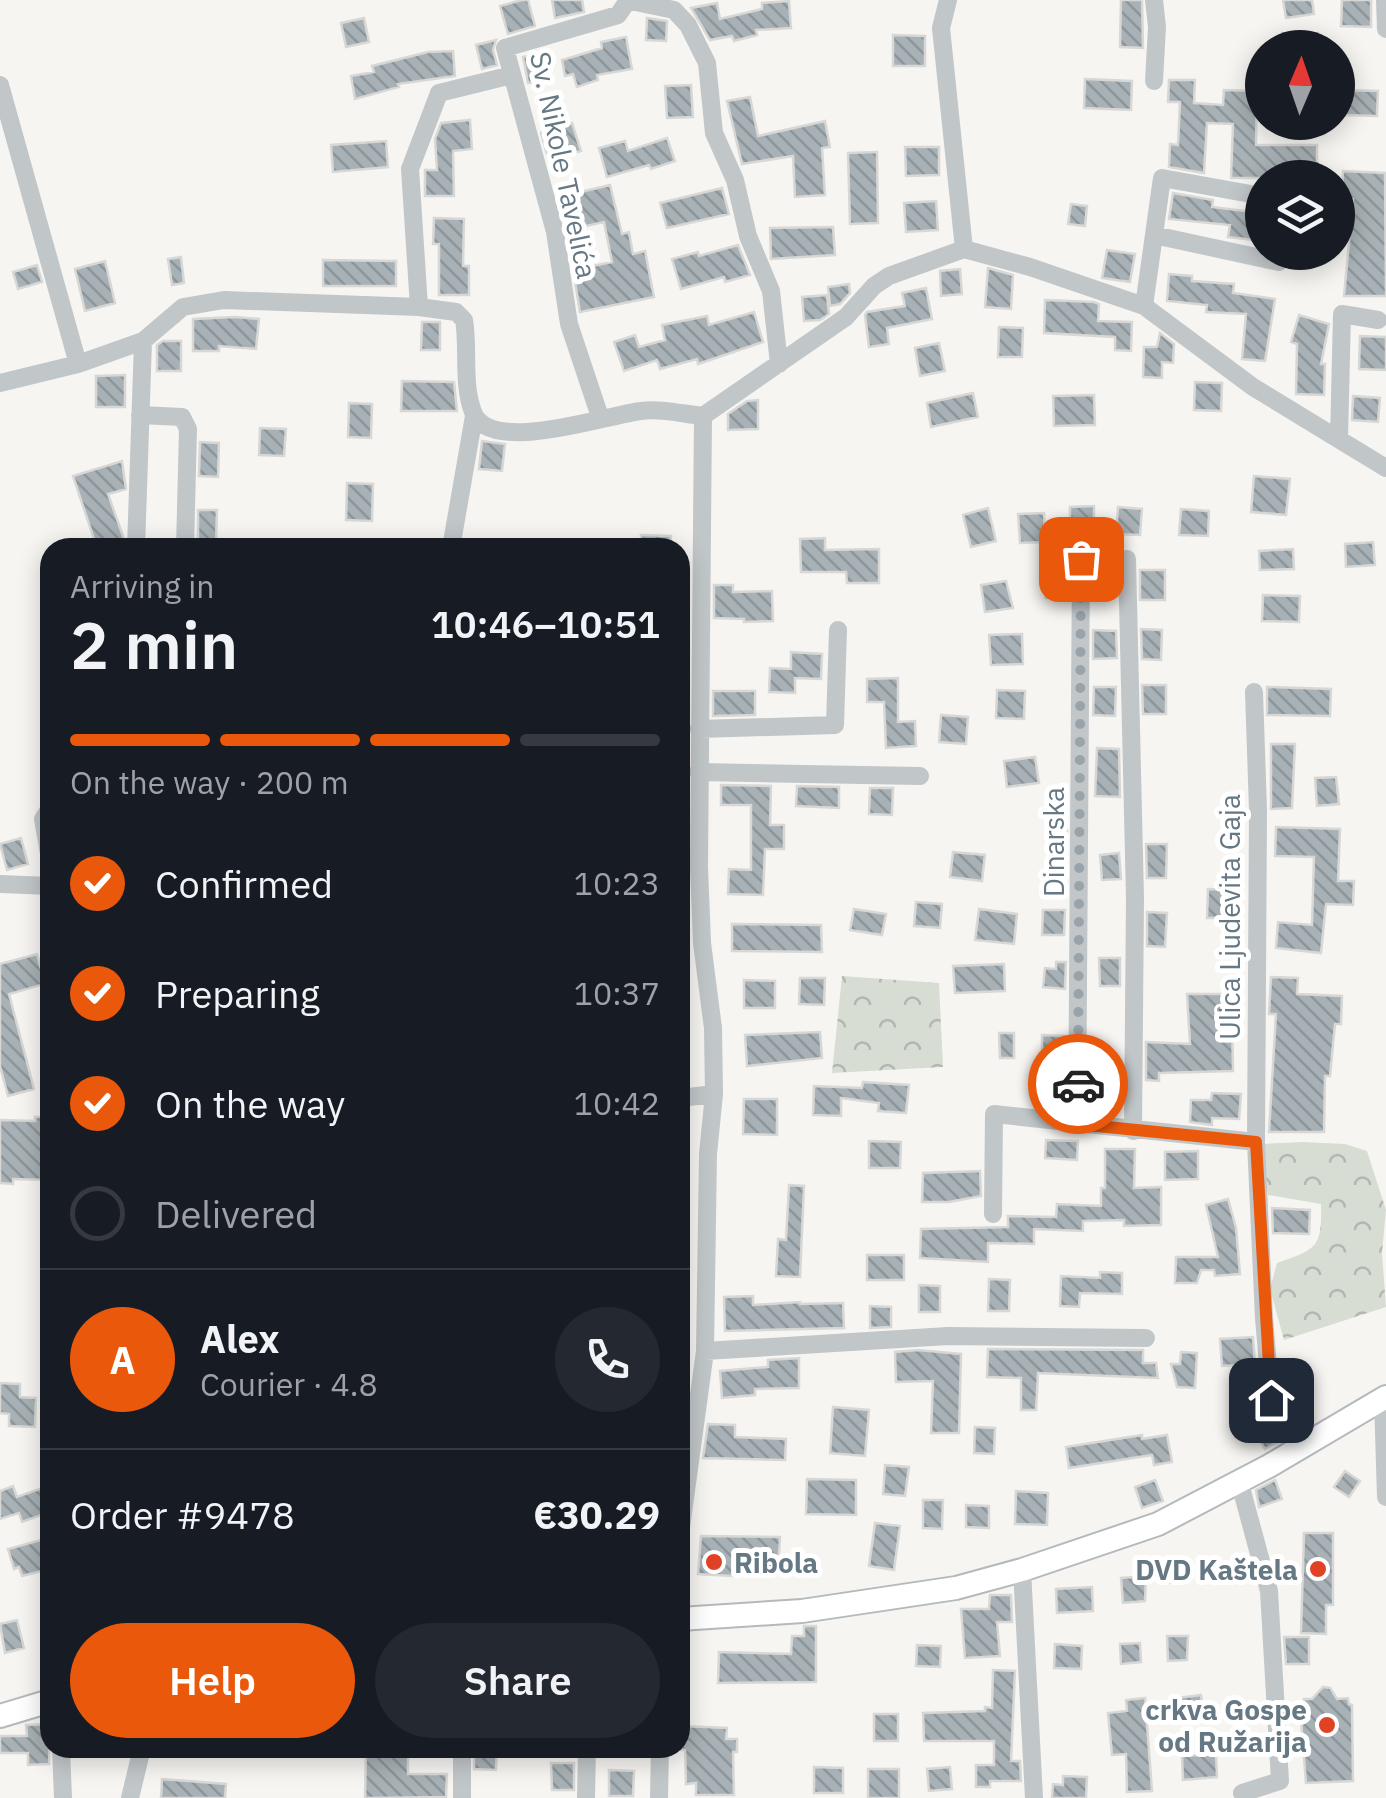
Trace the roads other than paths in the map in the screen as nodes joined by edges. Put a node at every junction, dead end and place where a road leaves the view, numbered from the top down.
1 (948, 0) edge
2 (1154, 0) edge
3 (1385, 0) edge
4 (627, 1) edge
5 (1386, 28) edge
6 (512, 75) junction
7 (1154, 81) dead end
8 (0, 84) edge
9 (1245, 193) edge
10 (1154, 236) junction
11 (964, 248) junction
12 (1245, 255) edge
13 (1144, 306) junction
14 (419, 307) junction
15 (1378, 320) dead end
16 (143, 341) junction
17 (78, 364) junction
18 (779, 364) junction
19 (0, 383) edge
20 (140, 415) junction
21 (474, 416) junction
22 (703, 416) junction
23 (600, 417) junction
24 (1339, 439) junction
25 (1386, 468) edge
26 (136, 538) edge
27 (185, 538) edge
28 (453, 538) edge
29 (1127, 558) dead end
30 (1081, 559) dead end
31 (838, 630) dead end
32 (690, 686) edge
33 (1254, 692) dead end
34 (690, 709) edge
35 (699, 729) junction
36 (692, 763) edge
37 (920, 776) dead end
38 (0, 884) edge
39 (40, 886) edge
40 (714, 1094) junction
41 (690, 1097) edge
42 (1077, 1124) junction
43 (1133, 1131) junction
44 (1256, 1142) junction
45 (993, 1214) dead end
46 (1146, 1338) dead end
47 (706, 1351) junction
48 (1384, 1398) edge
49 (1294, 1450) junction
50 (690, 1464) edge
51 (1240, 1480) junction
52 (1386, 1497) edge
53 (1022, 1570) junction
54 (690, 1618) edge
55 (40, 1704) edge
56 (0, 1716) edge
57 (62, 1758) edge
58 (140, 1758) edge
59 (462, 1758) edge
60 (588, 1758) edge
61 (660, 1758) edge
62 (1242, 1793) dead end
63 (64, 1798) edge
64 (130, 1798) edge
65 (462, 1798) edge
66 (586, 1798) edge
67 (659, 1798) edge
68 (1034, 1798) edge

1 - 11 street
2 - 7 street
3 - 5 street
4 - 6 street, Sv. Nikole Tavelića
4 - 18 street
6 - 14 street
6 - 23 street, Sv. Nikole Tavelića
8 - 17 street
9 - 10 street
10 - 12 street
10 - 13 street
11 - 13 street
11 - 18 street
13 - 24 street
14 - 16 street
14 - 21 street
15 - 24 street
16 - 17 street
16 - 20 street
17 - 19 street
18 - 22 street
20 - 26 street
20 - 27 street
21 - 23 street
21 - 28 street
22 - 23 street
22 - 32 street
24 - 25 street
29 - 43 street
30 - 42 street, Dinarska
31 - 35 street
33 - 44 street, Ulica Ljudevita Gaja
34 - 35 street
35 - 36 street
36 - 37 street
36 - 40 street
38 - 39 street
40 - 41 street
40 - 47 street
42 - 43 street
42 - 45 street
43 - 44 street
44 - 49 street, Ulica Ljudevita Gaja
46 - 47 street
47 - 50 street
48 - 49 main road
48 - 52 street
49 - 51 main road
51 - 53 main road
51 - 62 street
53 - 54 main road
53 - 68 street
55 - 56 main road
57 - 63 street
58 - 64 street
59 - 65 street
60 - 66 street
61 - 67 street

